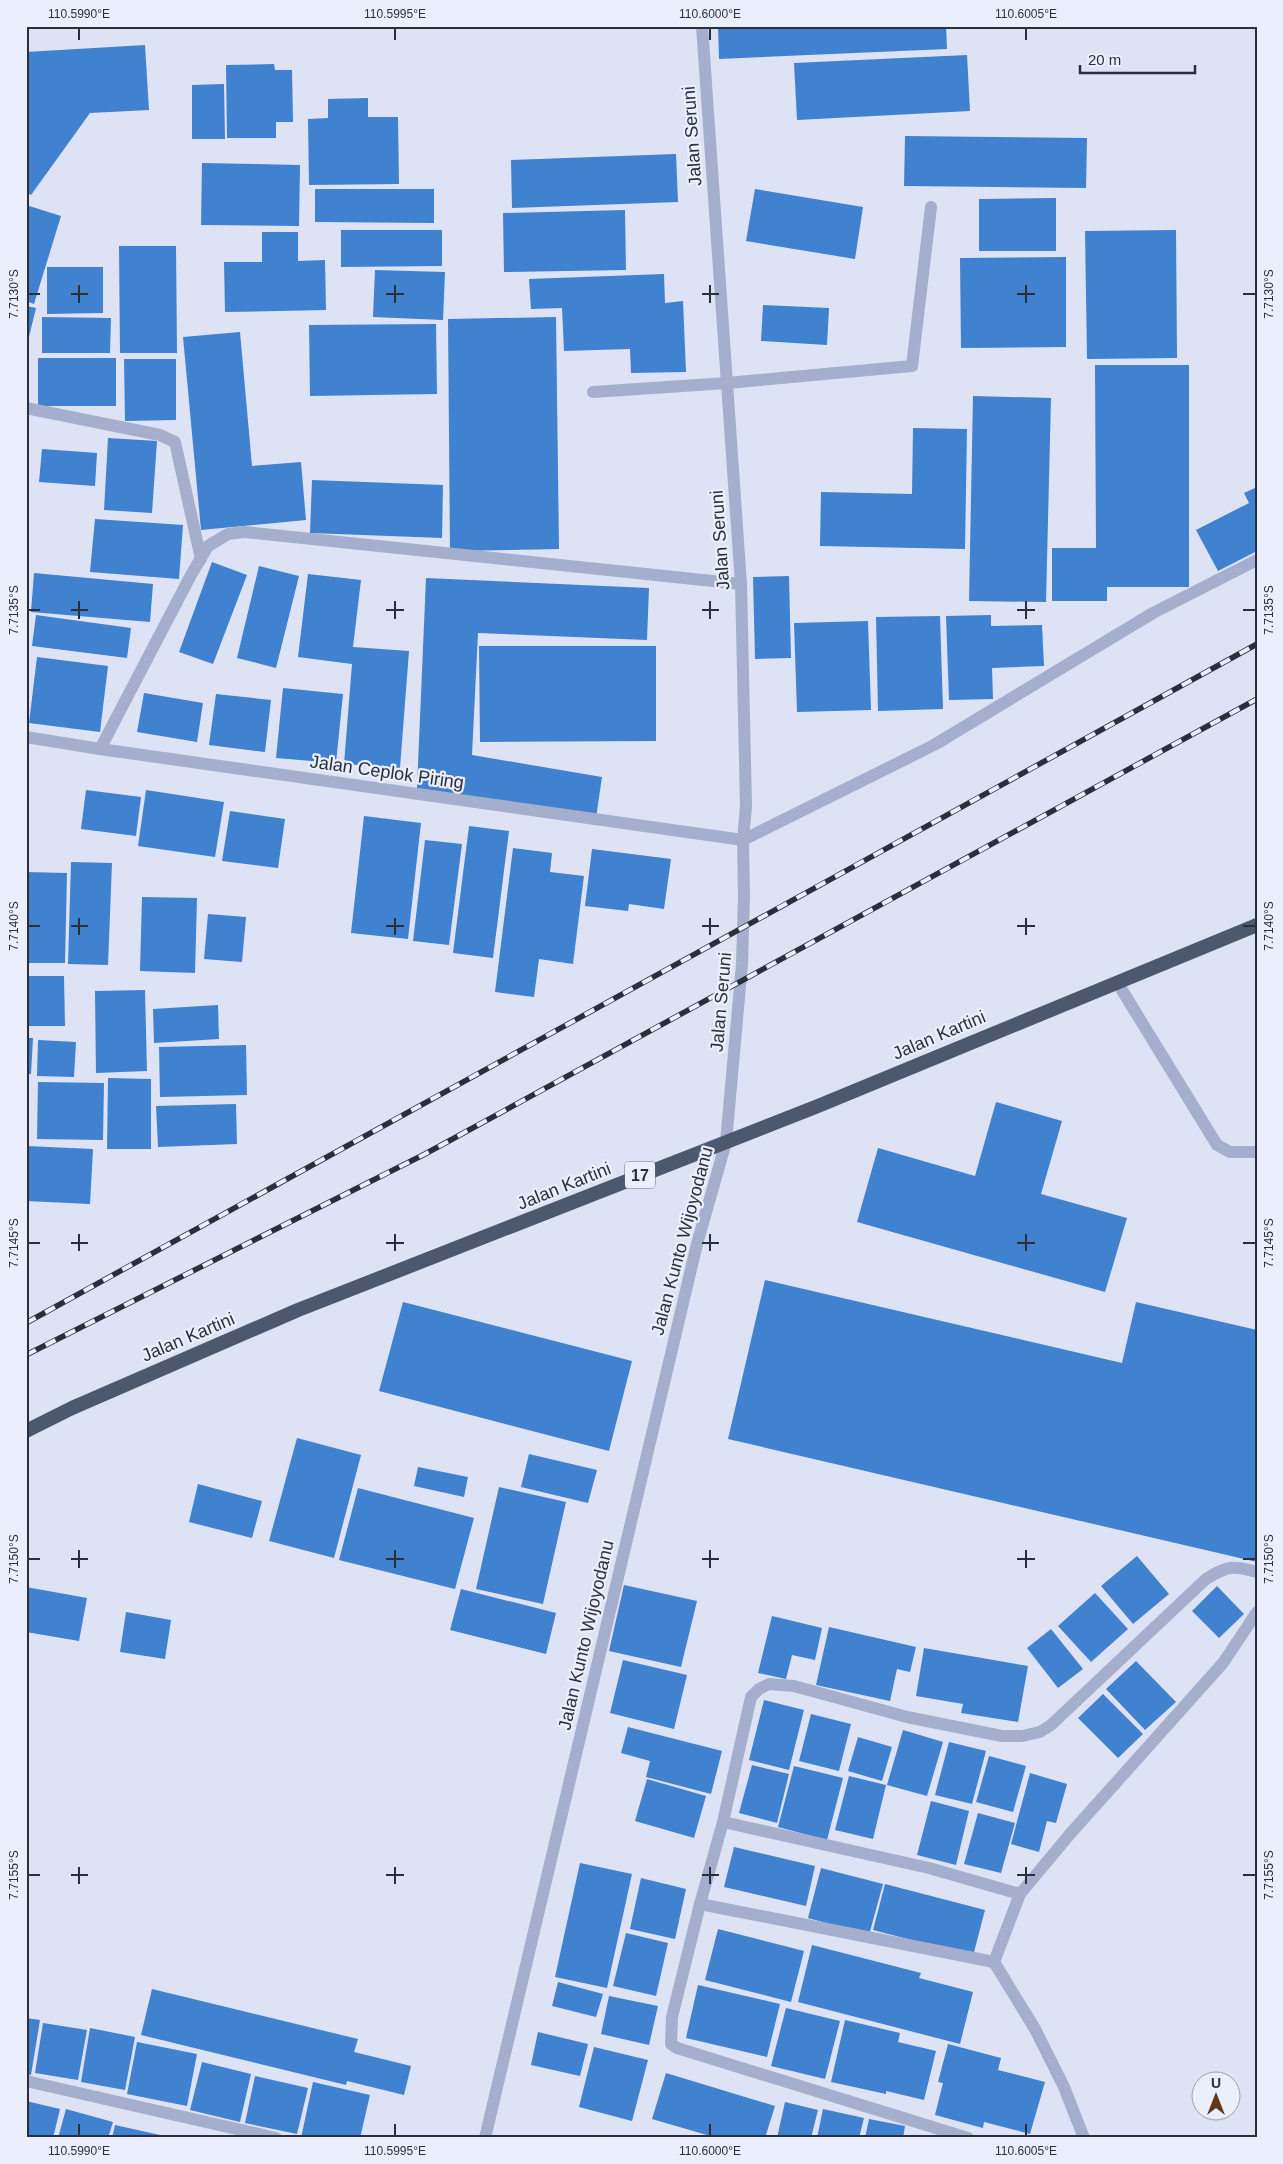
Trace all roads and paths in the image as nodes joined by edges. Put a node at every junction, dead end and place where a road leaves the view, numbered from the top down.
1 (702, 26) edge
2 (931, 207) dead end
3 (727, 383) junction
4 (593, 392) dead end
5 (26, 408) edge
6 (200, 560) junction
7 (1257, 560) edge
8 (741, 584) junction
9 (26, 737) edge
10 (100, 749) junction
11 (743, 840) junction
12 (1257, 925) edge
13 (1117, 982) junction
14 (726, 1142) junction
15 (1257, 1152) edge
16 (26, 1431) edge
17 (1257, 1572) edge
18 (1257, 1612) edge
19 (723, 1822) junction
20 (1020, 1894) junction
21 (700, 1904) junction
22 (994, 1962) junction
23 (26, 2081) edge
24 (276, 2138) edge
25 (485, 2138) edge
26 (968, 2138) edge
27 (1084, 2138) edge

1 - 3 street, Jalan Seruni
2 - 3 street
3 - 4 street
3 - 8 street, Jalan Seruni
5 - 6 street
6 - 8 street
6 - 10 street
7 - 11 street
8 - 11 street, Jalan Seruni
9 - 10 street, Jalan Ceplok Piring
10 - 11 street, Jalan Ceplok Piring
11 - 14 street, Jalan Seruni
12 - 13 highway, Jalan Kartini / 17
13 - 14 highway, Jalan Kartini / 17
13 - 15 street
14 - 16 highway, Jalan Kartini / 17
14 - 25 street, Jalan Kunto Wijoyodanu
17 - 19 street
18 - 20 street
19 - 20 street
19 - 21 street
20 - 22 street
21 - 22 street
21 - 26 street
22 - 27 street
23 - 24 street

